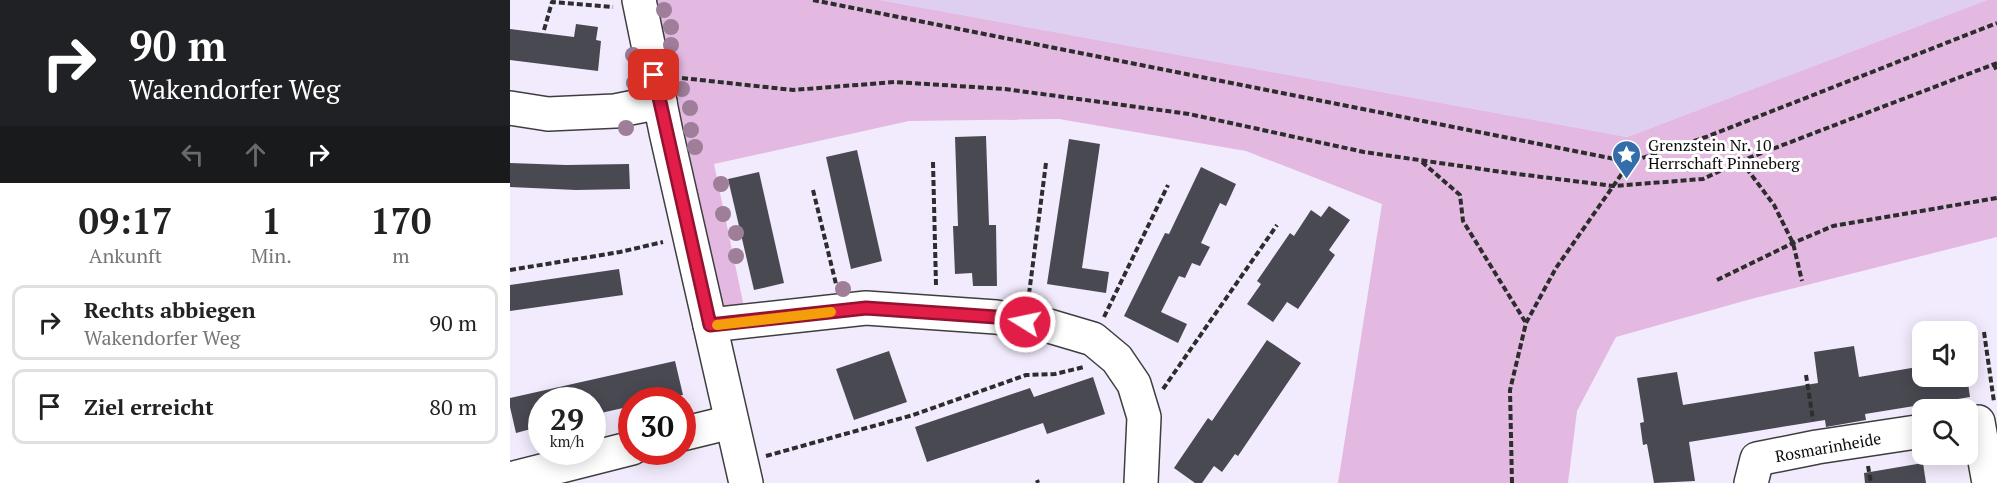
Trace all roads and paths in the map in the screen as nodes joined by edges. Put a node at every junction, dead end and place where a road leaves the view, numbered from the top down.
1 (813, 0) edge
2 (640, 5) edge
3 (1997, 23) edge
4 (544, 30) dead end
5 (1996, 63) edge
6 (1997, 72) edge
7 (657, 88) junction
8 (510, 108) edge
9 (1420, 160) junction
10 (1741, 161) junction
11 (933, 162) dead end
12 (1630, 162) junction
13 (1046, 163) dead end
14 (1168, 184) dead end
15 (1613, 186) junction
16 (813, 190) dead end
17 (1997, 198) edge
18 (1277, 225) dead end
19 (690, 236) junction
20 (1793, 243) junction
21 (510, 270) edge
22 (1717, 280) dead end
23 (1802, 282) dead end
24 (843, 311) junction
25 (937, 313) junction
26 (1025, 322) junction
27 (1526, 323) junction
28 (710, 325) junction
29 (1984, 332) dead end
30 (1105, 349) junction
31 (1806, 375) dead end
32 (1144, 417) junction
33 (1982, 418) edge
34 (731, 422) junction
35 (696, 431) edge
36 (1912, 433) edge
37 (1817, 447) junction
38 (618, 452) edge
39 (743, 473) edge
40 (510, 479) edge
41 (1141, 483) edge
42 (1512, 483) edge
43 (1750, 483) edge
44 (1989, 483) edge

1 - 12 path
2 - 4 path
2 - 7 street
3 - 12 path
5 - 6 path
5 - 10 path
7 - 8 street
7 - 9 path
7 - 19 street
9 - 15 path
9 - 27 path
10 - 15 path
10 - 20 path
11 - 25 path
12 - 15 path
13 - 26 path
14 - 30 path
15 - 27 path
16 - 24 path
17 - 20 path
18 - 32 path
19 - 21 path
19 - 28 street
20 - 22 path
20 - 23 path
24 - 25 street
24 - 28 street
25 - 26 street
26 - 30 street
27 - 42 path
28 - 34 street
29 - 33 path
30 - 32 street
30 - 39 path
31 - 37 path
32 - 41 street
33 - 44 street
34 - 35 street
34 - 39 street
36 - 37 street, Rosmarinheide
37 - 43 street, Rosmarinheide
38 - 40 street

